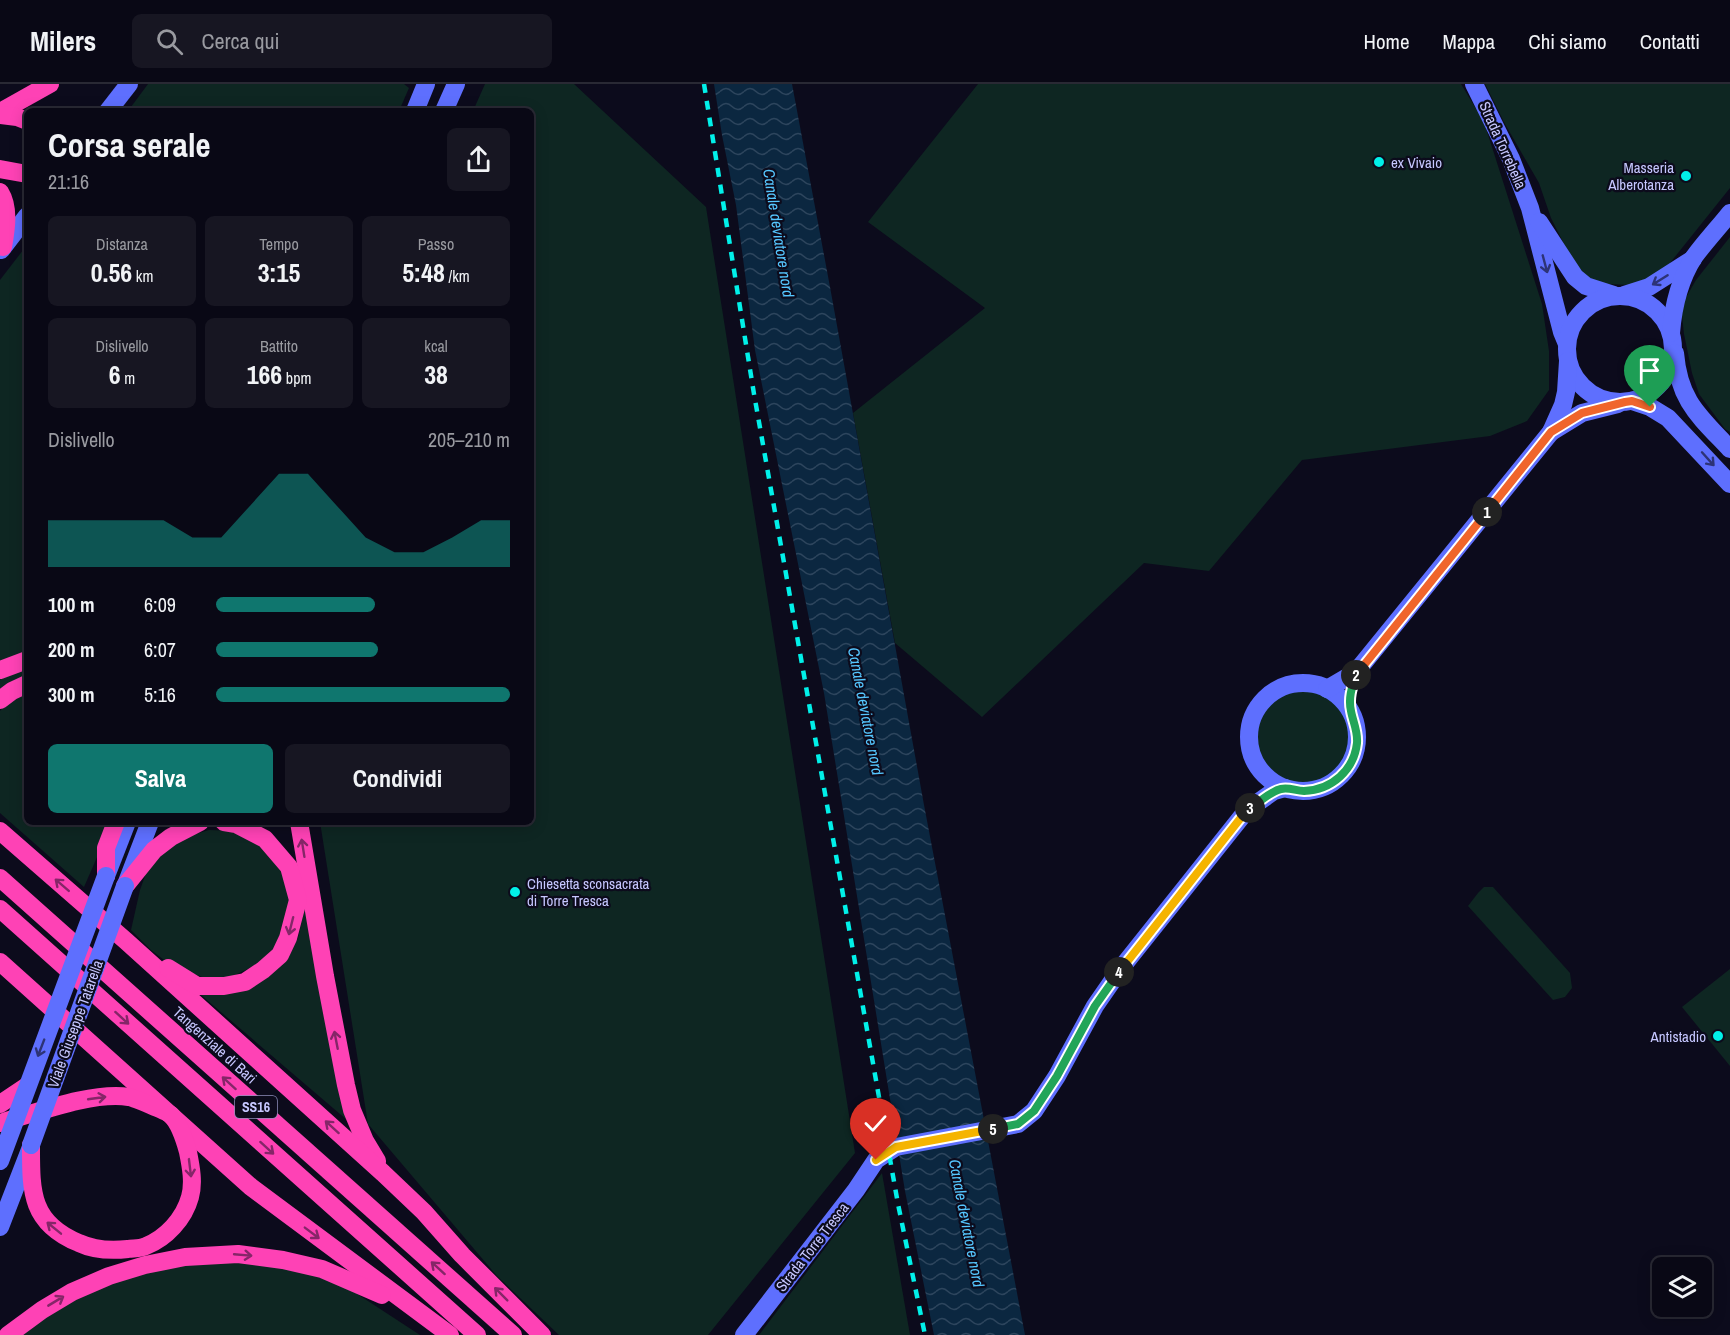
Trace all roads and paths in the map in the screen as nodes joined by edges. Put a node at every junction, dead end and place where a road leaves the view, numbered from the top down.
1 (50, 84) edge
2 (129, 84) edge
3 (426, 84) edge
4 (456, 84) edge
5 (1474, 84) edge
6 (110, 108) edge
7 (415, 108) edge
8 (445, 108) edge
9 (0, 114) edge
10 (24, 120) edge
11 (0, 169) edge
12 (24, 173) edge
13 (0, 192) edge
14 (1530, 208) junction
15 (1730, 213) edge
16 (24, 220) edge
17 (2, 249) edge
18 (1693, 259) junction
19 (1619, 295) junction
20 (1673, 339) junction
21 (1567, 353) junction
22 (1629, 402) junction
23 (1551, 432) junction
24 (1730, 449) edge
25 (1730, 484) edge
26 (24, 661) edge
27 (0, 670) edge
28 (1356, 672) junction
29 (24, 685) edge
30 (1327, 689) junction
31 (0, 700) edge
32 (1351, 712) junction
33 (1258, 767) junction
34 (1285, 788) junction
35 (1247, 810) junction
36 (0, 825) edge
37 (115, 825) edge
38 (126, 825) edge
39 (149, 825) edge
40 (194, 825) edge
41 (238, 825) edge
42 (300, 825) edge
43 (0, 831) edge
44 (27, 854) junction
45 (106, 876) junction
46 (0, 878) edge
47 (125, 886) junction
48 (0, 909) edge
49 (126, 941) junction
50 (0, 962) edge
51 (27, 1086) junction
52 (0, 1104) edge
53 (171, 1114) junction
54 (0, 1123) edge
55 (31, 1145) junction
56 (0, 1161) edge
57 (383, 1173) junction
58 (0, 1227) edge
59 (425, 1317) junction
60 (8, 1335) edge
61 (450, 1335) edge
62 (477, 1335) edge
63 (513, 1335) edge
64 (542, 1335) edge
65 (744, 1335) edge

1 - 9 highway
2 - 6 street
3 - 7 street
4 - 8 street
5 - 14 street, Strada Torrebella
9 - 10 highway
11 - 12 highway
13 - 17 highway
14 - 19 street
14 -> 21 street
15 - 18 street
16 - 17 street
18 -> 19 street
18 - 20 street
19 - 20 street
19 - 21 street
20 - 22 street
20 - 24 street
21 - 22 street
21 - 23 street
22 - 23 street
22 -> 25 street
23 - 28 street
26 - 27 highway
28 - 30 street
28 - 32 street
29 - 31 highway
30 - 32 street
30 - 33 street
32 - 34 street
33 - 34 street
33 - 35 street
34 - 35 street
35 - 65 street, Strada Torre Tresca
36 - 44 highway
37 - 45 highway
38 - 45 street, Viale Giuseppe Tatarella
39 - 47 street, Viale Giuseppe Tatarella
40 - 47 highway
41 -> 49 highway
57 -> 42 highway
43 - 44 highway
49 -> 44 highway
45 -> 51 street, Viale Giuseppe Tatarella, bridge
63 -> 46 highway, Tangenziale di Bari / SS16
47 - 55 street, Viale Giuseppe Tatarella, bridge
48 -> 62 highway, SS16
57 -> 49 highway
50 - 53 highway
51 - 52 highway
51 - 56 street, Viale Giuseppe Tatarella, bridge
54 -> 53 highway
53 -> 55 highway
53 -> 59 highway
55 - 58 street, Viale Giuseppe Tatarella
64 -> 57 highway
60 -> 59 highway
59 - 61 highway

